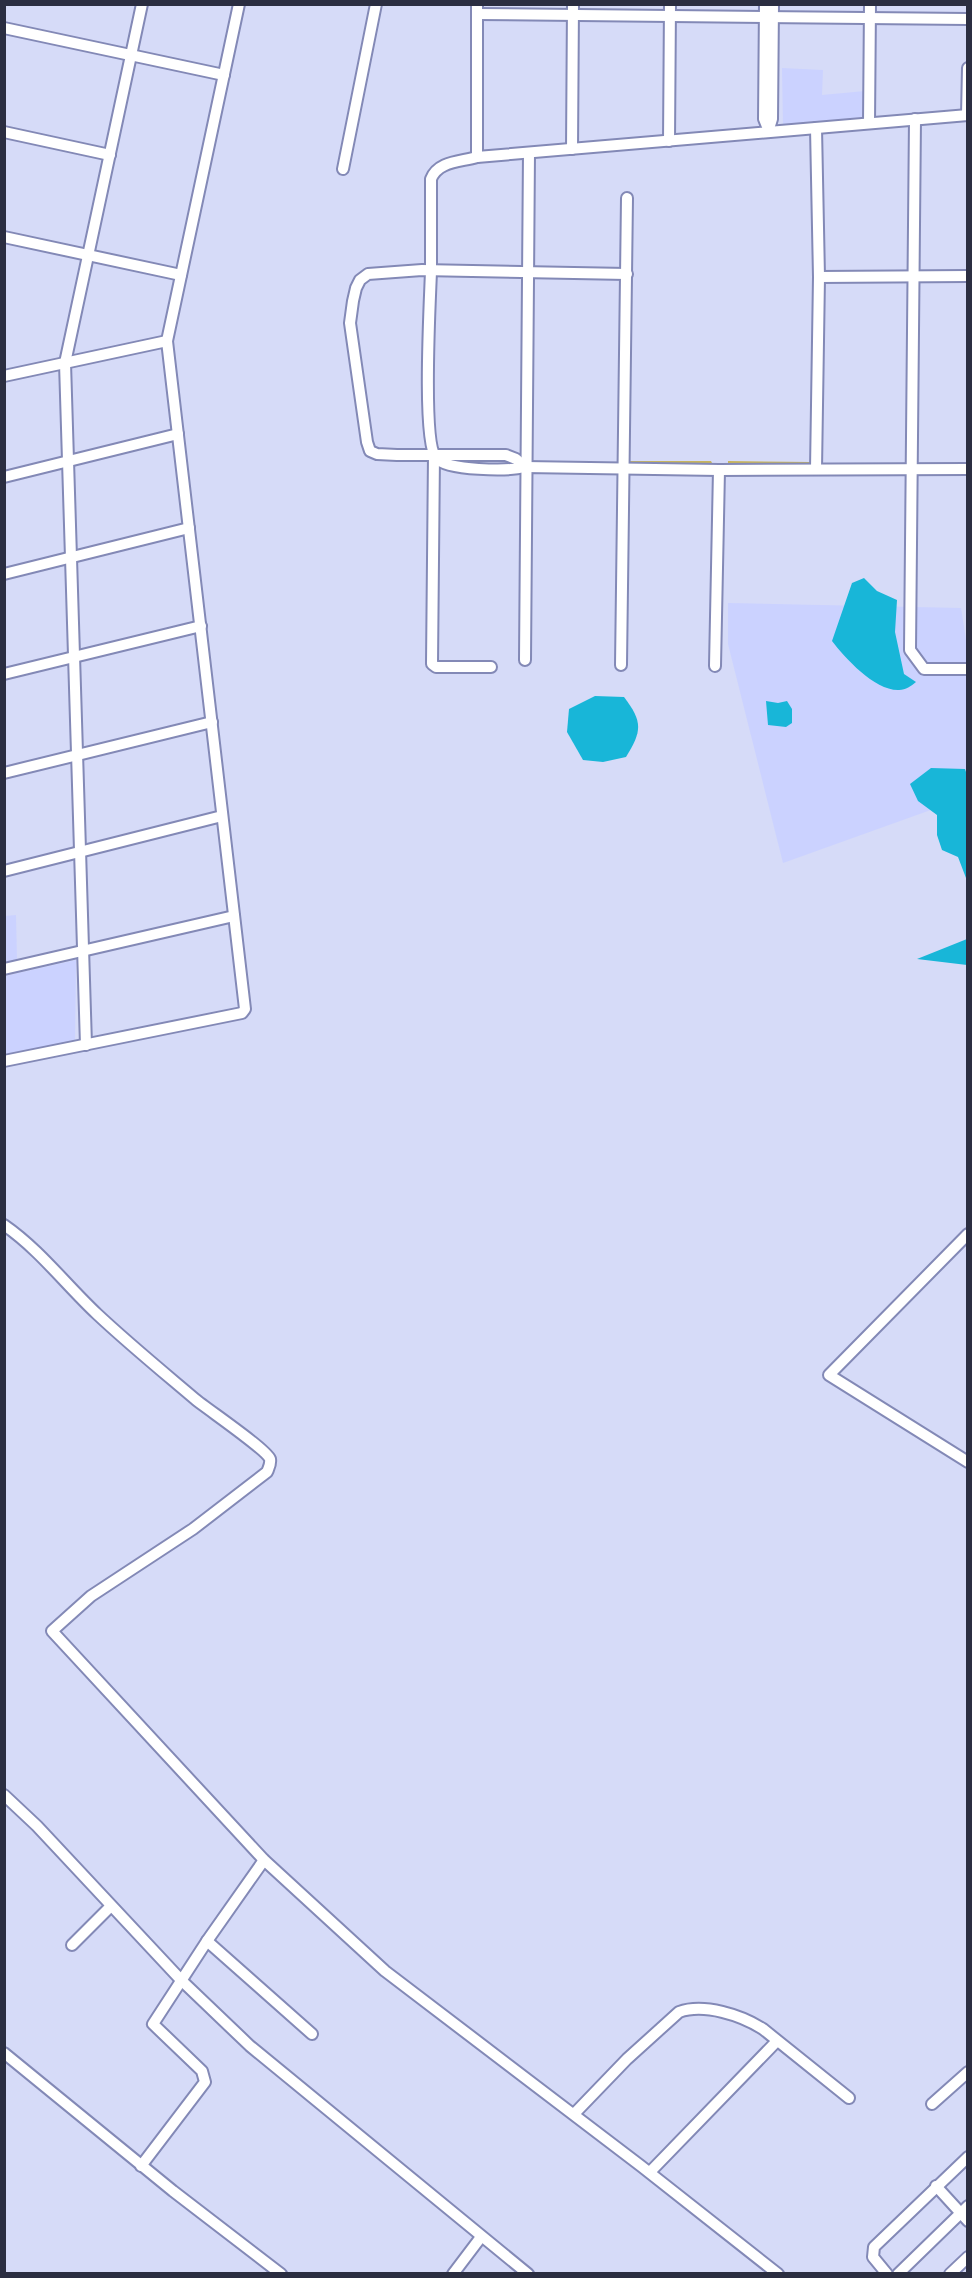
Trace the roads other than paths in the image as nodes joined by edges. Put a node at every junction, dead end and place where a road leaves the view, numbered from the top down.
1 (142, 4) edge
2 (238, 4) edge
3 (376, 4) edge
4 (765, 4) edge
5 (773, 4) edge
6 (870, 4) edge
7 (477, 9) edge
8 (573, 10) edge
9 (670, 10) edge
10 (769, 17) junction
11 (870, 18) junction
12 (968, 19) edge
13 (4, 28) edge
14 (130, 55) junction
15 (968, 68) edge
16 (224, 75) junction
17 (967, 115) edge
18 (915, 119) junction
19 (869, 123) junction
20 (816, 128) junction
21 (768, 131) junction
22 (4, 132) edge
23 (669, 141) junction
24 (572, 149) junction
25 (529, 153) junction
26 (110, 155) junction
27 (477, 158) junction
28 (343, 169) dead end
29 (627, 198) dead end
30 (4, 237) edge
31 (89, 255) junction
32 (431, 270) junction
33 (528, 273) junction
34 (627, 273) junction
35 (181, 275) junction
36 (913, 276) junction
37 (968, 276) edge
38 (819, 277) junction
39 (167, 341) junction
40 (65, 363) junction
41 (4, 376) edge
42 (178, 434) junction
43 (434, 455) junction
44 (67, 461) junction
45 (525, 467) junction
46 (623, 468) junction
47 (816, 469) junction
48 (968, 469) edge
49 (719, 470) junction
50 (911, 470) junction
51 (4, 477) edge
52 (189, 528) junction
53 (70, 558) junction
54 (4, 574) edge
55 (201, 626) junction
56 (74, 658) junction
57 (525, 660) dead end
58 (621, 665) dead end
59 (715, 666) dead end
60 (491, 667) dead end
61 (968, 669) edge
62 (4, 674) edge
63 (212, 722) junction
64 (78, 755) junction
65 (4, 773) edge
66 (222, 816) junction
67 (81, 852) junction
68 (4, 871) edge
69 (234, 916) junction
70 (84, 950) junction
71 (4, 969) edge
72 (86, 1045) junction
73 (4, 1061) edge
74 (4, 1226) edge
75 (968, 1234) edge
76 (968, 1462) edge
77 (4, 1795) edge
78 (264, 1860) junction
79 (111, 1906) junction
80 (207, 1941) junction
81 (72, 1945) dead end
82 (181, 1980) junction
83 (312, 2034) dead end
84 (777, 2042) junction
85 (6, 2057) edge
86 (968, 2072) edge
87 (849, 2098) dead end
88 (932, 2104) dead end
89 (574, 2114) junction
90 (968, 2157) edge
91 (141, 2166) junction
92 (650, 2172) junction
93 (936, 2186) junction
94 (965, 2213) edge
95 (481, 2237) junction
96 (968, 2258) edge
97 (281, 2274) edge
98 (453, 2274) edge
99 (528, 2274) edge
100 (778, 2274) edge
101 (887, 2274) edge
102 (898, 2274) edge
103 (950, 2274) edge

1 - 14 street
2 - 16 street
3 - 28 street
4 - 10 street
5 - 10 street
6 - 11 street
7 - 8 street
7 - 27 street
8 - 9 street
8 - 24 street
9 - 10 street
9 - 23 street
10 - 11 street
10 - 21 street
11 - 12 street
11 - 19 street
13 - 14 street
14 - 16 street
14 - 26 street
15 - 17 street
16 - 35 street
17 - 18 street
18 - 19 street
18 - 36 street
19 - 20 street
20 - 21 street
20 - 38 street
21 - 23 street
22 - 26 street
23 - 24 street
24 - 25 street
25 - 27 street
25 - 33 street
26 - 31 street
27 - 32 street
29 - 34 street
30 - 31 street
31 - 35 street
31 - 40 street
32 - 33 street
32 - 43 street
32 - 43 street
33 - 34 street
33 - 45 street
34 - 46 street
35 - 39 street
36 - 37 street
36 - 38 street
36 - 50 street
38 - 47 street
39 - 40 street
39 - 42 street
40 - 41 street
40 - 44 street
42 - 44 street
42 - 52 street
43 - 45 street
43 - 60 street
44 - 51 street
44 - 53 street
45 - 46 street
45 - 57 street
46 - 49 street
46 - 58 street
47 - 49 street
47 - 50 street
48 - 50 street
49 - 59 street
50 - 61 street
52 - 53 street
52 - 55 street
53 - 54 street
53 - 56 street
55 - 56 street
55 - 63 street
56 - 62 street
56 - 64 street
63 - 64 street
63 - 66 street
64 - 65 street
64 - 67 street
66 - 67 street
66 - 69 street
67 - 68 street
67 - 70 street
69 - 70 street
69 - 72 street
70 - 71 street
70 - 72 street
72 - 73 street
74 - 78 street
75 - 76 street
77 - 79 street
78 - 80 street
78 - 89 street
79 - 81 street
79 - 82 street
80 - 82 street
80 - 83 street
82 - 91 street
82 - 95 street
84 - 87 street
84 - 89 street
84 - 92 street
85 - 91 street
86 - 88 street
89 - 92 street
90 - 93 street
91 - 97 street
92 - 100 street
93 - 94 street
93 - 101 street
94 - 102 street
95 - 98 street
95 - 99 street
96 - 103 street

